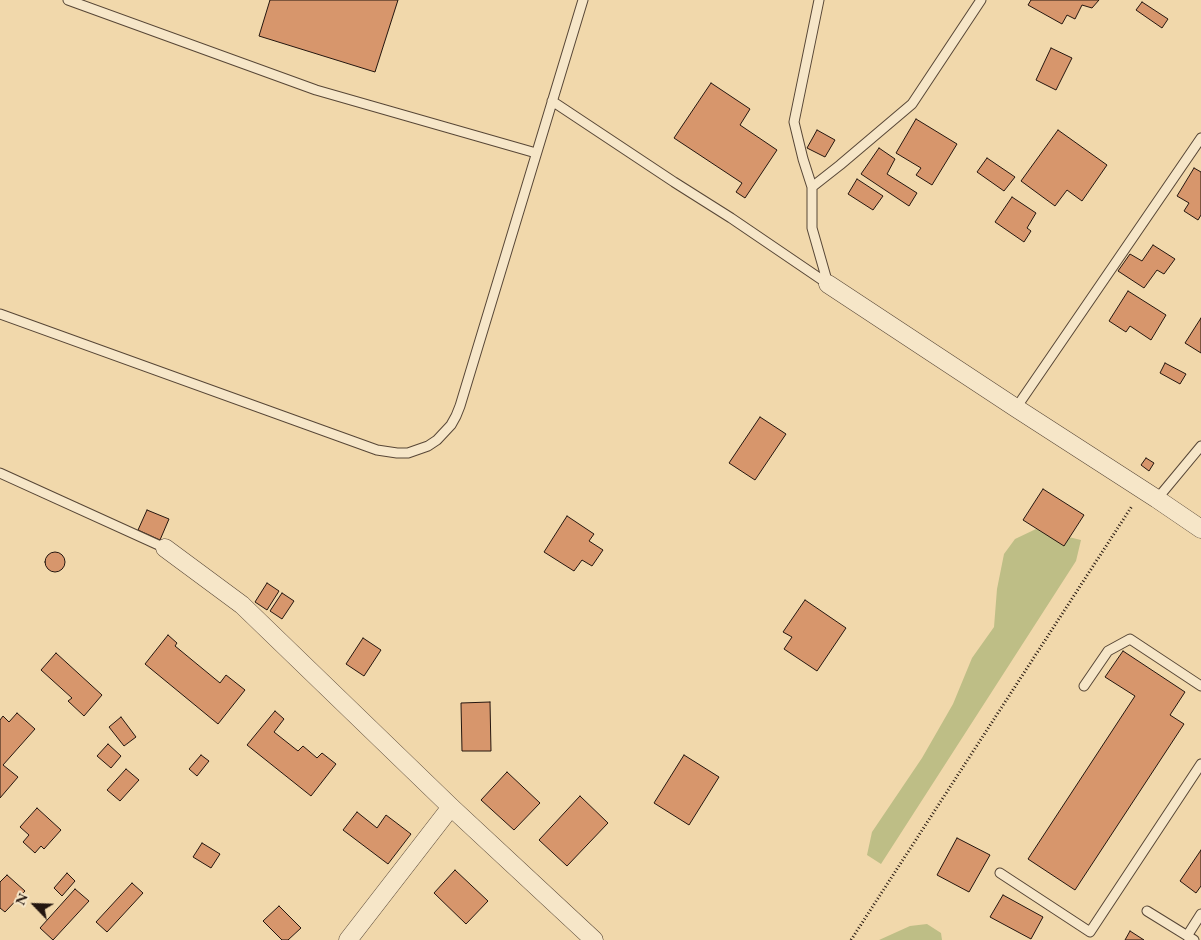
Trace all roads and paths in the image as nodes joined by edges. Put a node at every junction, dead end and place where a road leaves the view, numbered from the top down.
1 (68, 0) edge
2 (583, 0) edge
3 (819, 0) edge
4 (981, 0) edge
5 (552, 101) junction
6 (1201, 138) edge
7 (536, 153) junction
8 (812, 187) junction
9 (828, 284) junction
10 (0, 314) edge
11 (1016, 408) junction
12 (1201, 446) edge
13 (0, 473) edge
14 (1150, 495) junction
15 (1201, 530) edge
16 (165, 548) joint
17 (1084, 686) dead end
18 (1201, 686) edge
19 (1201, 764) edge
20 (451, 807) junction
21 (1000, 873) dead end
22 (1147, 911) dead end
23 (1201, 914) edge
24 (1191, 938) edge
25 (348, 940) edge
26 (594, 940) edge
27 (851, 940) edge

1 - 7 lane
2 - 5 lane
3 - 8 lane
4 - 8 lane
5 - 7 lane
5 - 9 lane
6 - 11 lane
7 - 10 lane
8 - 9 lane
9 - 11 street
11 - 14 street
12 - 14 lane
13 - 16 lane
14 - 15 street
14 - 27 path
16 - 20 street
17 - 18 lane
19 - 21 lane
20 - 25 street
20 - 26 street
22 - 24 lane
23 - 24 lane

